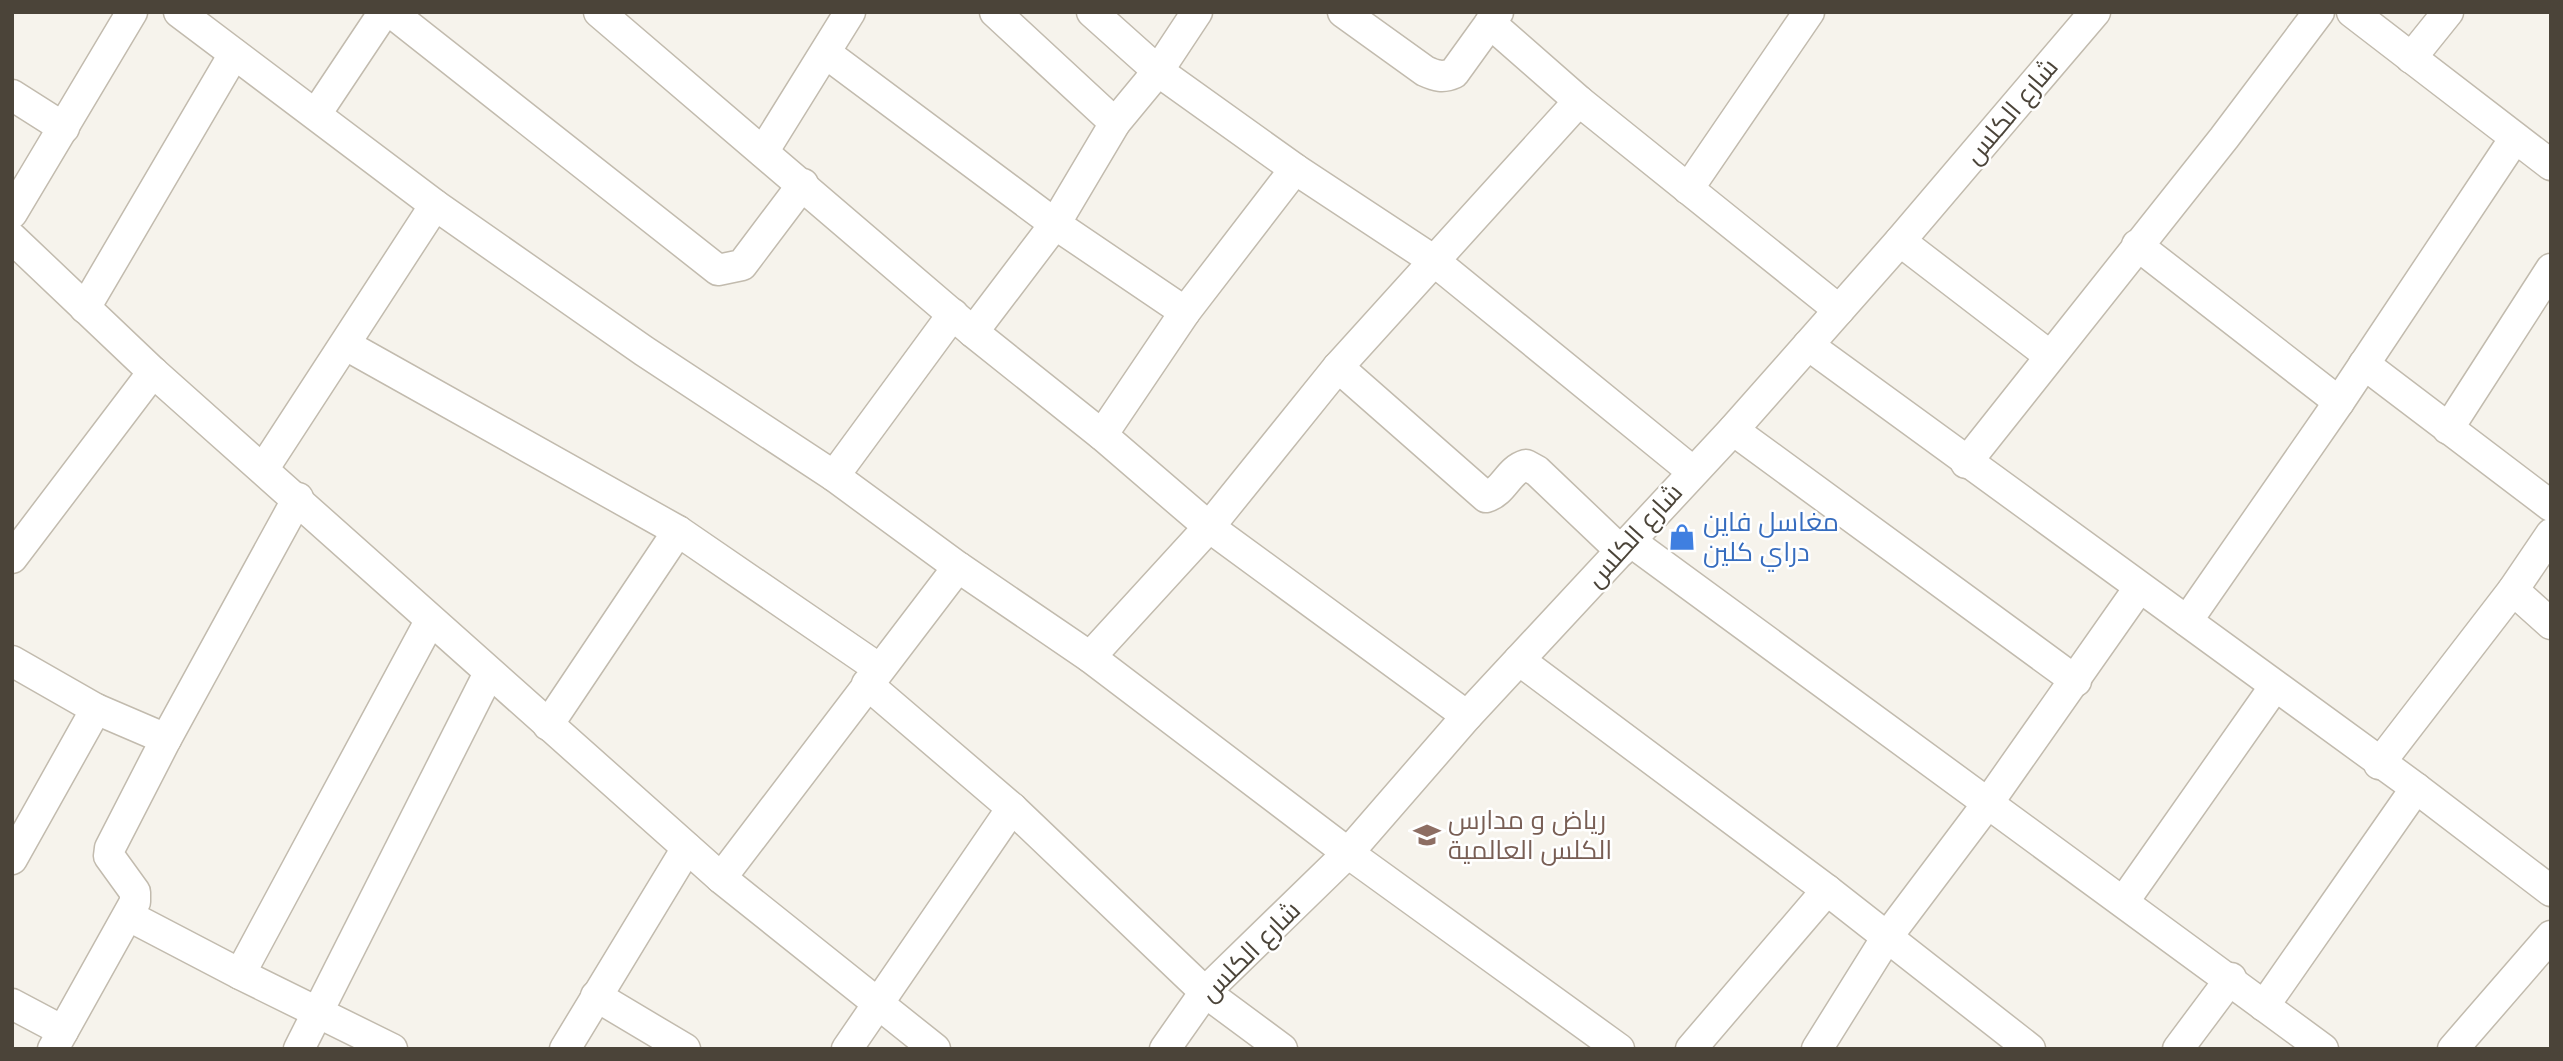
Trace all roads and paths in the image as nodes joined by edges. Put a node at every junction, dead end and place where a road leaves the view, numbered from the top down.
1 (132, 12) edge
2 (179, 12) edge
3 (384, 12) edge
4 (391, 12) edge
5 (599, 12) edge
6 (850, 12) edge
7 (995, 12) edge
8 (1092, 12) edge
9 (1197, 12) edge
10 (1343, 12) edge
11 (1809, 12) edge
12 (2095, 12) edge
13 (2319, 12) edge
14 (2352, 12) edge
15 (2448, 12) edge
16 (1494, 18) edge
17 (234, 54) junction
18 (827, 54) junction
19 (2412, 58) junction
20 (1158, 72) junction
21 (12, 95) edge
22 (1579, 101) junction
23 (316, 114) junction
24 (1115, 123) junction
25 (64, 128) junction
26 (2515, 138) junction
27 (763, 152) junction
28 (2551, 165) edge
29 (1294, 170) junction
30 (803, 184) junction
31 (1688, 189) junction
32 (436, 205) junction
33 (12, 213) edge
34 (1055, 223) junction
35 (12, 239) edge
36 (1900, 241) junction
37 (2137, 245) junction
38 (1433, 260) junction
39 (2551, 270) edge
40 (85, 308) junction
41 (1839, 310) junction
42 (1185, 312) junction
43 (963, 323) junction
44 (346, 345) junction
45 (1808, 345) junction
46 (2050, 356) junction
47 (2364, 364) junction
48 (1338, 367) junction
49 (153, 372) junction
50 (2339, 402) junction
51 (2448, 429) junction
52 (1733, 430) junction
53 (1102, 435) junction
54 (1966, 463) junction
55 (264, 468) junction
56 (1692, 471) junction
57 (834, 476) junction
58 (298, 498) junction
59 (2551, 506) edge
60 (1209, 527) junction
61 (678, 531) junction
62 (2551, 534) edge
63 (1625, 546) junction
64 (12, 558) edge
65 (958, 568) junction
66 (2139, 588) junction
67 (2513, 590) junction
68 (430, 621) junction
69 (2187, 621) junction
70 (2551, 624) edge
71 (1090, 657) junction
72 (1519, 660) junction
73 (12, 661) edge
74 (489, 673) junction
75 (873, 676) junction
76 (2076, 681) junction
77 (2275, 687) junction
78 (96, 709) junction
79 (1467, 716) junction
80 (548, 725) junction
81 (166, 738) junction
82 (2379, 764) junction
83 (2416, 788) junction
84 (1987, 803) junction
85 (1012, 808) junction
86 (687, 848) junction
87 (1348, 853) junction
88 (12, 859) edge
89 (721, 878) junction
90 (1827, 890) junction
91 (2551, 891) edge
92 (2124, 901) junction
93 (129, 916) junction
94 (2551, 936) edge
95 (1887, 937) junction
96 (240, 974) junction
97 (2231, 978) junction
98 (1205, 992) junction
99 (596, 996) junction
100 (12, 1004) edge
101 (879, 1004) junction
102 (2264, 1006) junction
103 (318, 1014) junction
104 (58, 1040) edge
105 (299, 1049) edge
106 (392, 1049) edge
107 (565, 1049) edge
108 (685, 1049) edge
109 (847, 1049) edge
110 (935, 1049) edge
111 (1165, 1049) edge
112 (1282, 1049) edge
113 (1619, 1049) edge
114 (1691, 1049) edge
115 (1817, 1049) edge
116 (2030, 1049) edge
117 (2178, 1049) edge
118 (2323, 1049) edge
119 (2453, 1049) edge

1 - 25 street
2 - 17 street
3 - 23 street
4 - 30 street
5 - 27 street
6 - 18 street
7 - 24 street
8 - 20 street
9 - 20 street
10 - 16 street
11 - 31 street
12 - 36 street, شارع الكلس
13 - 37 street
14 - 19 street
15 - 19 street
16 - 22 street
17 - 23 street
17 - 40 street
18 - 27 street
18 - 34 street
19 - 26 street
20 - 24 street
20 - 29 street
21 - 25 street
22 - 31 street
22 - 38 street
23 - 32 street
24 - 34 street
25 - 33 street
26 - 28 street
26 - 47 street
27 - 30 street
29 - 38 street
29 - 42 street
30 - 43 street
31 - 41 street
32 - 44 street
32 - 57 street
34 - 42 street
34 - 43 street
35 - 40 street
36 - 41 street, شارع الكلس
36 - 46 street
37 - 46 street
37 - 50 street
38 - 48 street
38 - 56 street
39 - 51 street
40 - 49 street
41 - 45 street, شارع الكلس
42 - 53 street
43 - 53 street
43 - 57 street
44 - 55 street
44 - 61 street
45 - 52 street, شارع الكلس
45 - 54 street
46 - 54 street
47 - 50 street
47 - 51 street
48 - 60 street
48 - 63 street
49 - 55 street
49 - 64 street
50 - 69 street
51 - 59 street
52 - 56 street, شارع الكلس
52 - 76 street
53 - 60 street
54 - 66 street
55 - 58 street
56 - 63 street, شارع الكلس
57 - 65 street
58 - 68 street
58 - 81 street
60 - 71 street
60 - 79 street
61 - 75 street
61 - 80 street
62 - 67 street
63 - 72 street, شارع الكلس
63 - 84 street
65 - 71 street
65 - 75 street
66 - 69 street
66 - 76 street
67 - 70 street
67 - 82 street
68 - 74 street
68 - 96 street
69 - 77 street
71 - 87 street
72 - 79 street, شارع الكلس
72 - 90 street
73 - 78 street
74 - 80 street
74 - 103 street
75 - 85 street
75 - 89 street
76 - 84 street
77 - 82 street
77 - 92 street
78 - 81 street
78 - 88 street
79 - 87 street, شارع الكلس
80 - 86 street
81 - 93 street
82 - 83 street
83 - 91 street
83 - 102 street
84 - 92 street
84 - 95 street
85 - 98 street
85 - 101 street
86 - 89 street
86 - 99 street
87 - 98 street, شارع الكلس
87 - 113 street
89 - 101 street
90 - 95 street
90 - 114 street
92 - 97 street
93 - 96 street
93 - 104 street
94 - 119 street
95 - 115 street
95 - 116 street
96 - 103 street
97 - 102 street
97 - 117 street
98 - 111 street, شارع الكلس
98 - 112 street
99 - 107 street
99 - 108 street
100 - 104 street
101 - 109 street
101 - 110 street
102 - 118 street
103 - 105 street
103 - 106 street

